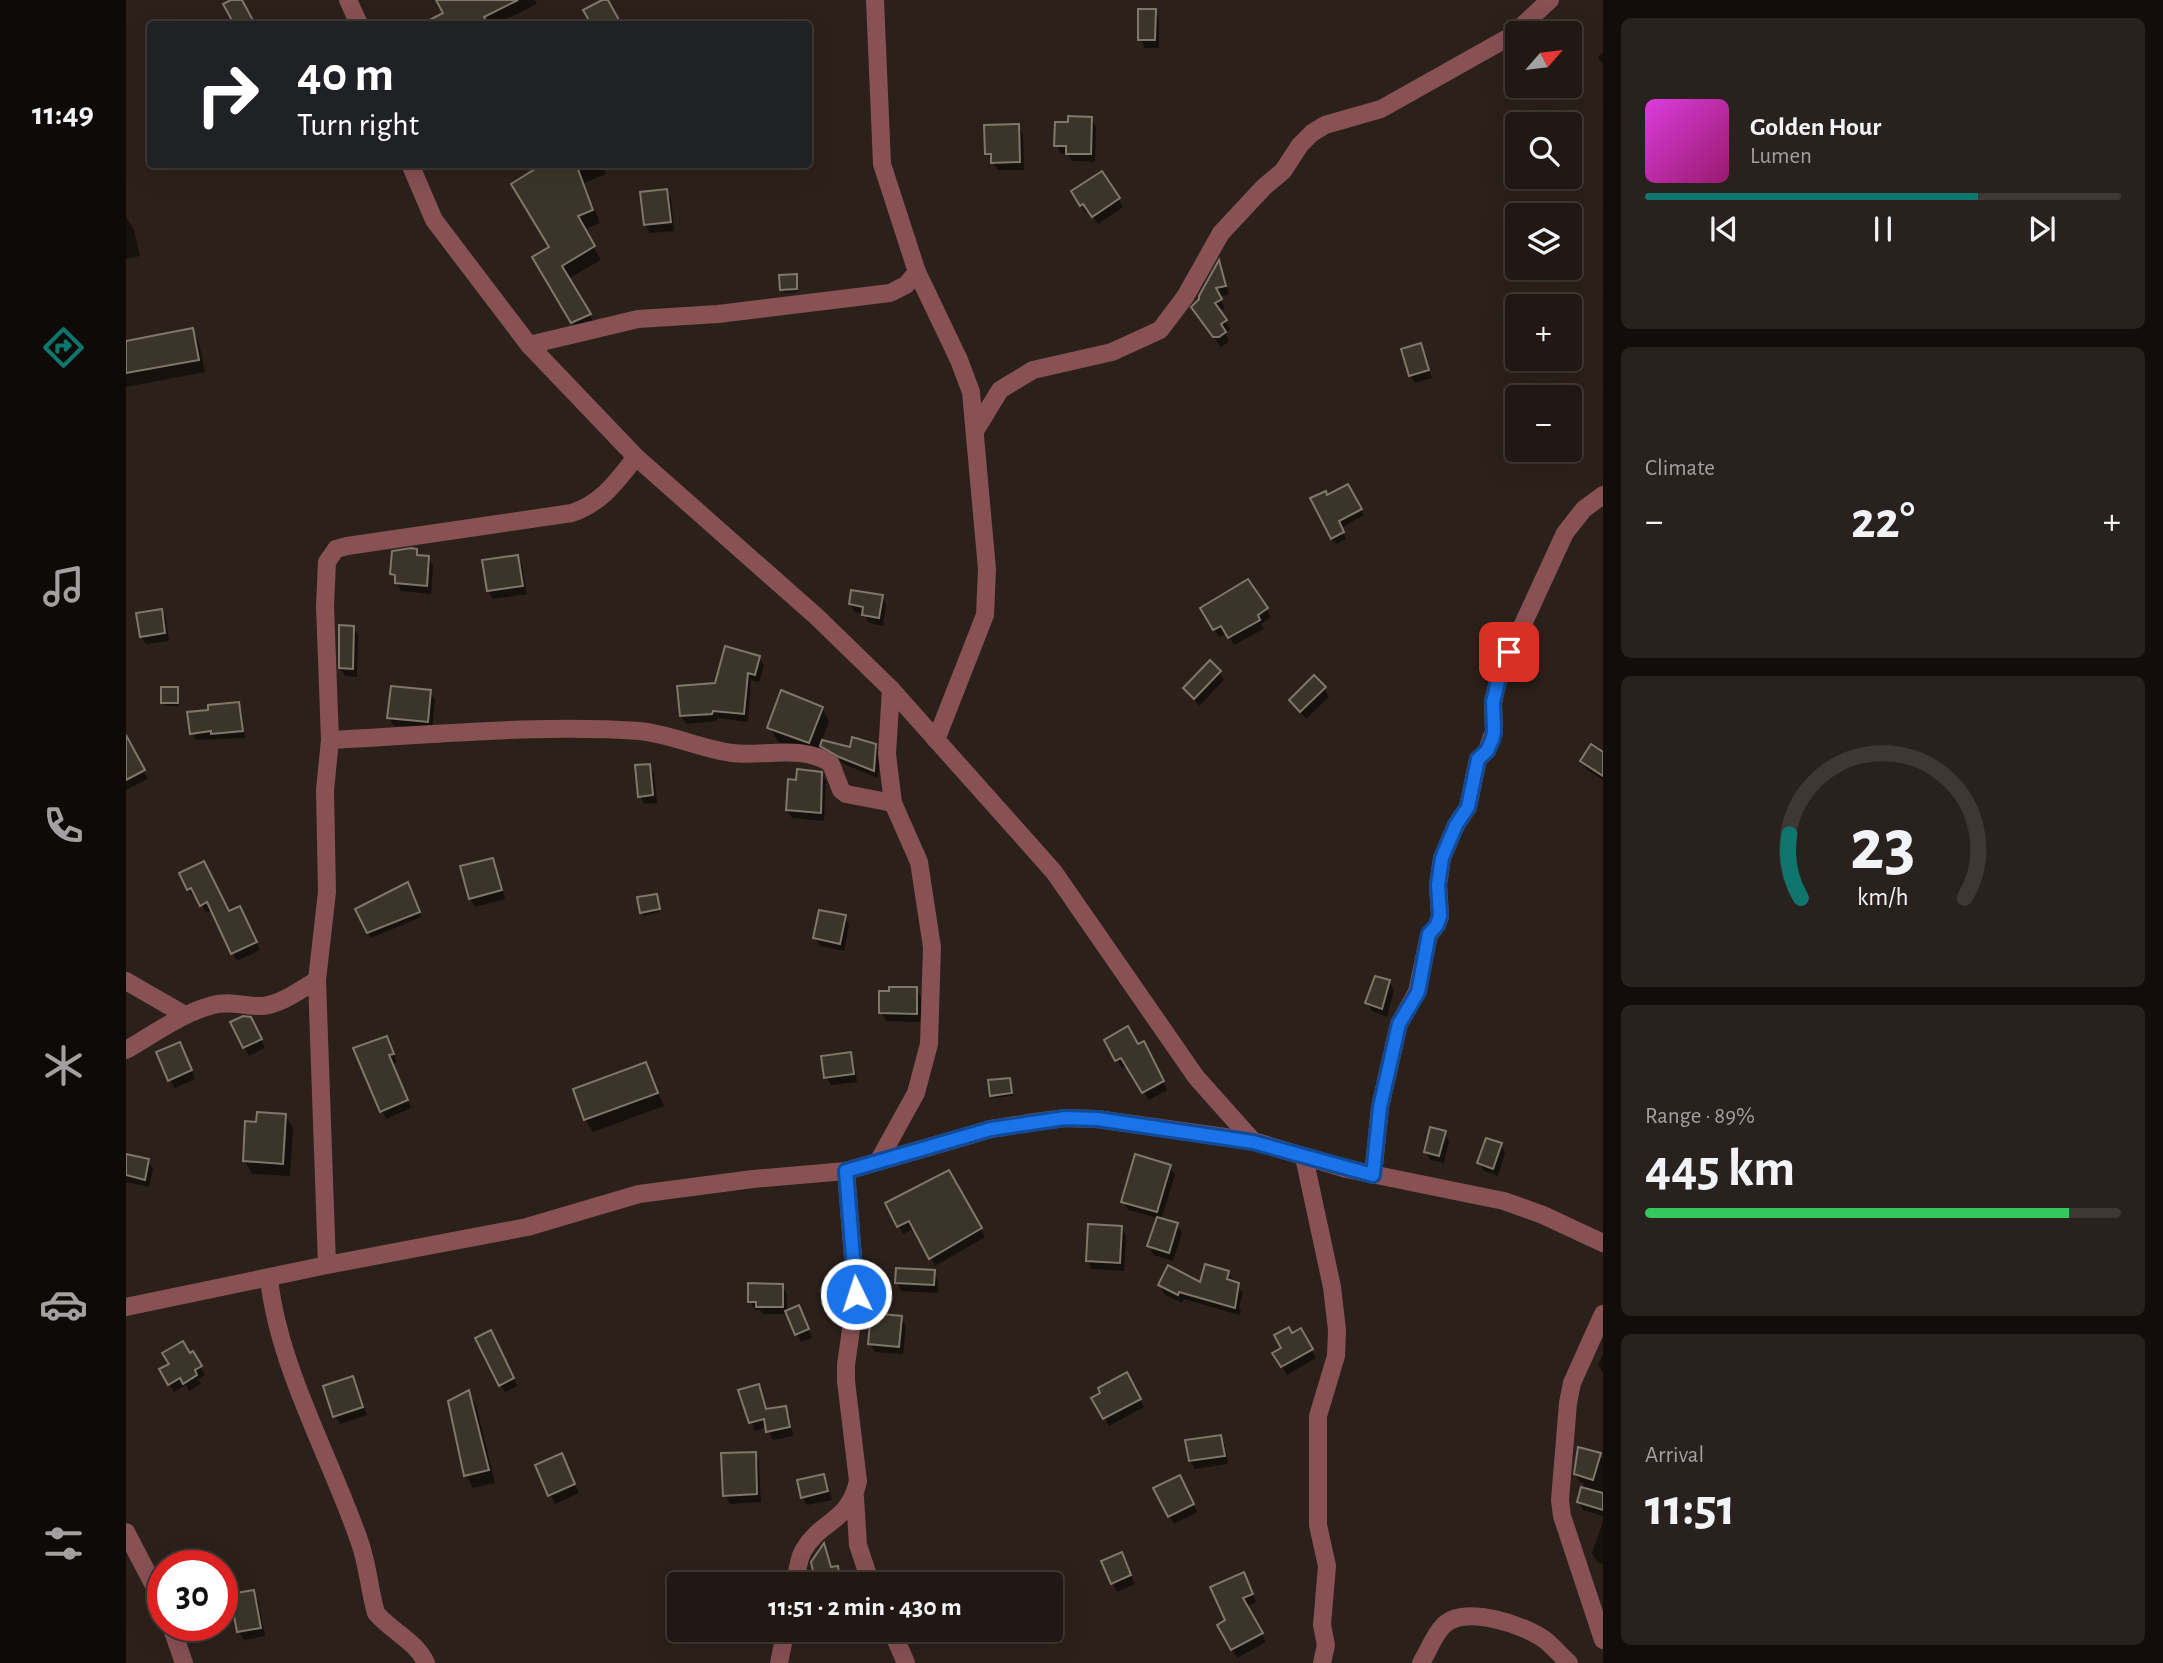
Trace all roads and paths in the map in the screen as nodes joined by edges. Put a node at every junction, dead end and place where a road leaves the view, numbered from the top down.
1 (348, 0) edge
2 (875, 0) edge
3 (1550, 0) edge
4 (358, 21) edge
5 (412, 168) edge
6 (917, 272) junction
7 (529, 345) junction
8 (975, 431) junction
9 (636, 457) junction
10 (1603, 495) edge
11 (891, 689) junction
12 (330, 740) junction
13 (936, 740) junction
14 (893, 803) junction
15 (317, 980) junction
16 (126, 981) edge
17 (185, 1015) junction
18 (126, 1050) edge
19 (1253, 1142) junction
20 (1304, 1157) junction
21 (879, 1160) junction
22 (846, 1171) junction
23 (1373, 1175) junction
24 (1603, 1242) edge
25 (327, 1265) junction
26 (269, 1279) junction
27 (126, 1307) edge
28 (1603, 1314) edge
29 (855, 1497) junction
30 (126, 1531) edge
31 (147, 1572) edge
32 (798, 1572) edge
33 (867, 1572) edge
34 (1603, 1640) edge
35 (176, 1641) edge
36 (783, 1642) edge
37 (897, 1642) edge
38 (184, 1663) edge
39 (426, 1663) edge
40 (779, 1663) edge
41 (906, 1663) edge
42 (1322, 1663) edge
43 (1421, 1663) edge
44 (1569, 1663) edge

1 - 4 street
2 - 6 street
3 - 8 street
5 - 7 street
6 - 7 street
6 - 8 street
7 - 9 street
8 - 13 street
9 - 11 street
9 - 12 street
10 - 23 street
11 - 13 street
11 - 14 street
12 - 14 street
12 - 15 street
13 - 19 street
14 - 21 street
15 - 17 street
15 - 25 street
16 - 17 street
17 - 18 street
19 - 20 street
19 - 21 street
20 - 23 street
20 - 42 street
21 - 22 street
22 - 25 street
22 - 29 street
23 - 24 street
25 - 26 street
26 - 27 street
26 - 39 street
28 - 34 street
29 - 32 street
29 - 33 street
30 - 31 street
35 - 38 street
36 - 40 street
37 - 41 street
43 - 44 street

